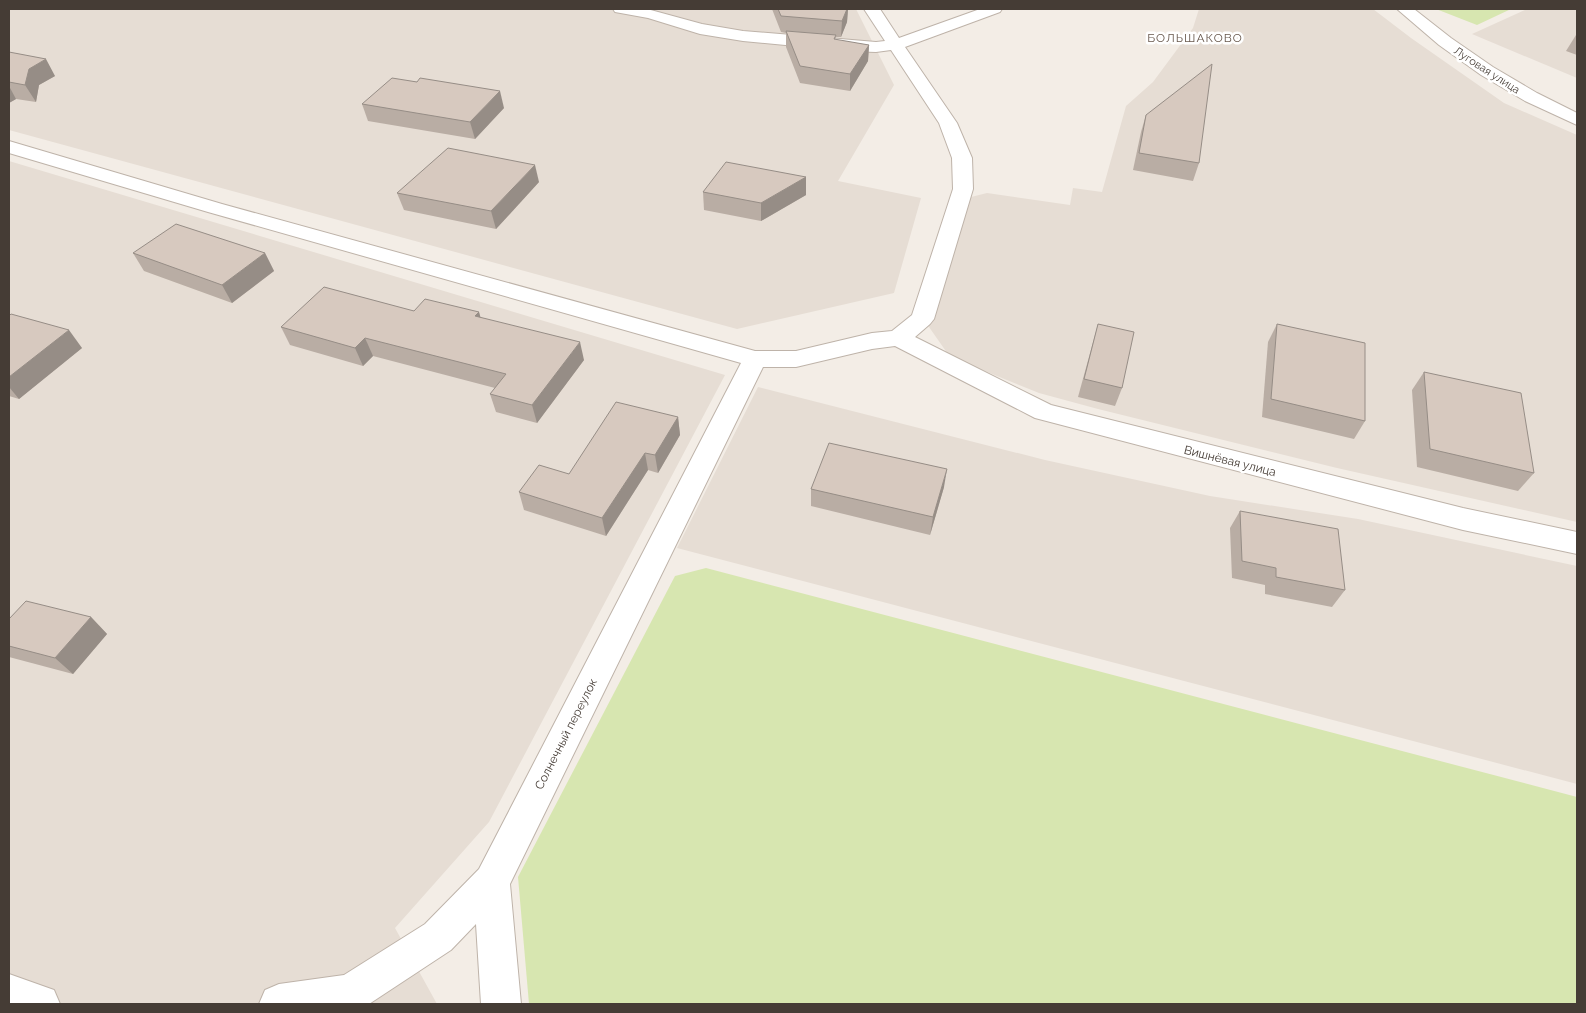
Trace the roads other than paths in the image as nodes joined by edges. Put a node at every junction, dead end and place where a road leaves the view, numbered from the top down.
1 (621, 9) edge
2 (872, 9) edge
3 (994, 9) edge
4 (1405, 9) edge
5 (897, 44) junction
6 (1577, 120) edge
7 (9, 147) edge
8 (898, 338) junction
9 (755, 359) junction
10 (1577, 543) edge
11 (492, 882) junction
12 (9, 994) edge
13 (40, 1004) edge
14 (279, 1004) edge
15 (500, 1004) edge

1 - 5 street
2 - 5 street
3 - 5 street
4 - 6 street, Луговая улица
5 - 8 street
7 - 9 street
8 - 9 street
8 - 10 street, Вишнёвая улица
9 - 11 street, Солнечный переулок
11 - 14 street, Солнечный переулок
11 - 15 street
12 - 13 street

